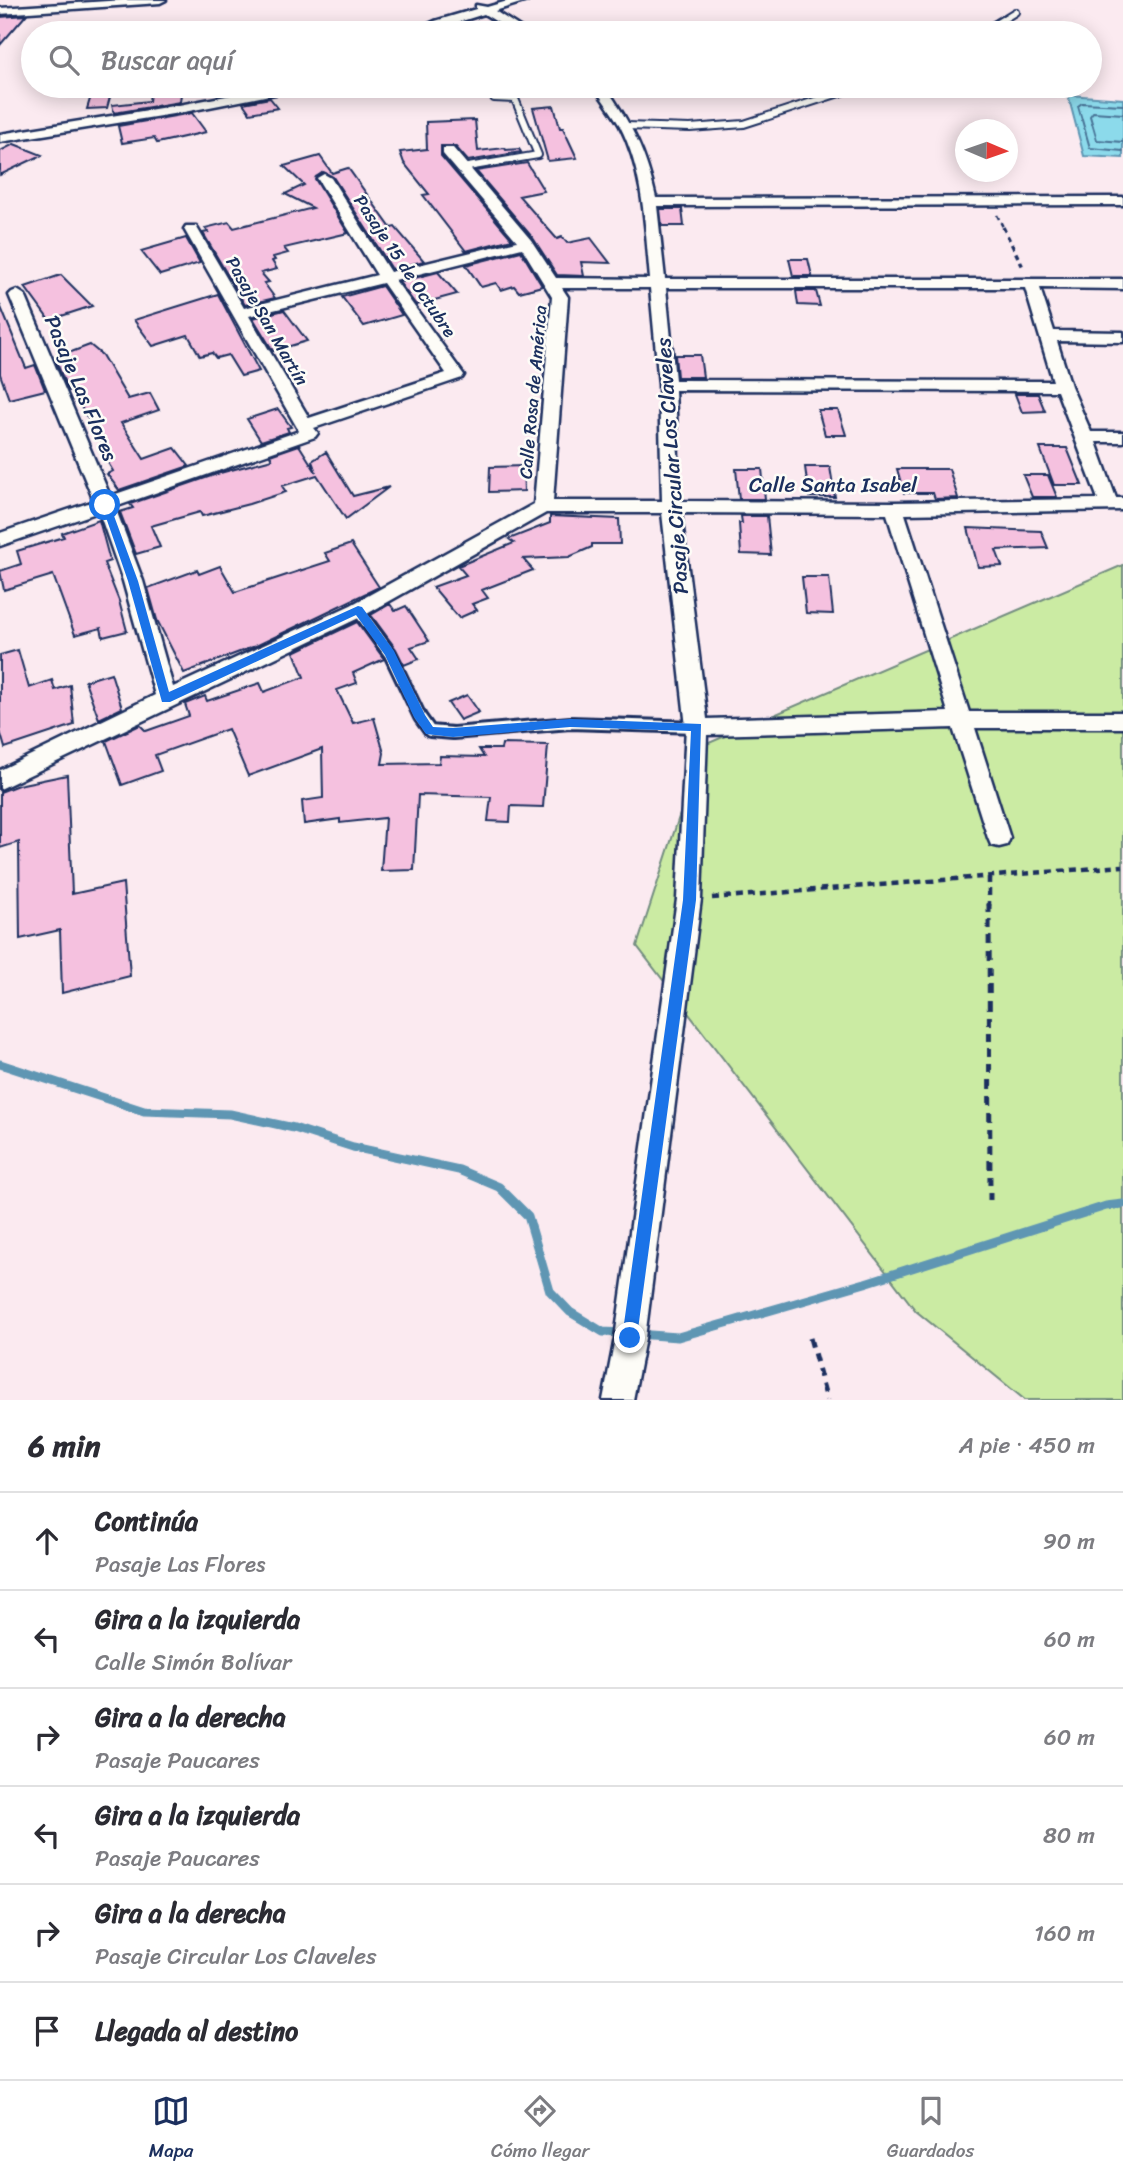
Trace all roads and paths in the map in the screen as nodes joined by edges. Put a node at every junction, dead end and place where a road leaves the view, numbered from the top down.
1 (18, 0) edge
2 (160, 0) edge
3 (468, 0) edge
4 (524, 0) edge
5 (486, 10) junction
6 (5, 11) edge
7 (1015, 12) dead end
8 (446, 21) edge
9 (504, 21) edge
10 (1000, 21) edge
11 (234, 98) edge
12 (494, 98) dead end
13 (606, 98) edge
14 (824, 98) edge
15 (626, 126) junction
16 (0, 138) edge
17 (448, 150) dead end
18 (462, 168) junction
19 (324, 178) dead end
20 (990, 201) junction
21 (1123, 201) edge
22 (650, 202) junction
23 (191, 229) dead end
24 (526, 243) junction
25 (386, 277) junction
26 (659, 282) junction
27 (551, 283) junction
28 (1123, 284) edge
29 (1031, 285) junction
30 (17, 295) dead end
31 (241, 313) junction
32 (1047, 336) junction
33 (1123, 337) edge
34 (667, 385) junction
35 (1063, 386) junction
36 (307, 429) junction
37 (1086, 437) junction
38 (1123, 437) edge
39 (105, 505) junction
40 (1117, 505) edge
41 (543, 507) junction
42 (671, 508) junction
43 (894, 508) junction
44 (0, 540) edge
45 (358, 610) junction
46 (166, 699) junction
47 (962, 720) junction
48 (1123, 720) edge
49 (697, 727) junction
50 (0, 780) edge
51 (999, 838) dead end
52 (1123, 866) edge
53 (989, 877) junction
54 (690, 900) junction
55 (990, 1200) dead end
56 (810, 1338) dead end
57 (618, 1400) edge
58 (827, 1400) edge

1 - 6 street
2 - 6 street
3 - 5 street
4 - 5 street
5 - 8 street
5 - 9 street
7 - 10 lane
11 - 16 street
12 - 18 lane
13 - 15 street, Pasaje Circular Los Claveles
14 - 15 lane
15 - 22 street, Pasaje Circular Los Claveles
17 - 18 street, Calle Rosa de América
18 - 24 street, Calle Rosa de América
19 - 25 street, Pasaje 15 de Octubre
20 - 21 street
20 - 22 street
20 - 29 path
22 - 26 street, Pasaje Circular Los Claveles
23 - 31 street, Pasaje San Martín
24 - 25 street
24 - 27 street, Calle Rosa de América
25 - 31 street
25 - 36 street, Pasaje 15 de Octubre
26 - 27 street
26 - 29 street
26 - 34 street, Pasaje Circular Los Claveles
27 - 41 street, Calle Rosa de América
28 - 29 street
29 - 32 street
30 - 39 street, Pasaje Las Flores
31 - 36 street, Pasaje San Martín
32 - 33 street
32 - 35 street
34 - 35 street
34 - 42 street, Pasaje Circular Los Claveles
35 - 37 street
36 - 39 street
37 - 38 street
37 - 40 street
39 - 44 street
39 - 46 street, Pasaje Las Flores
40 - 43 street, Calle Santa Isabel
41 - 42 street, Calle Santa Isabel
41 - 45 street
42 - 43 street, Calle Santa Isabel
42 - 49 street, Pasaje Circular Los Claveles
43 - 47 street
45 - 46 street
45 - 49 lane
46 - 50 street
47 - 48 street
47 - 49 street
47 - 51 street
49 - 54 street, Pasaje Circular Los Claveles
52 - 53 path
53 - 54 path
53 - 55 path
54 - 57 street, Pasaje Circular Los Claveles
56 - 58 path

